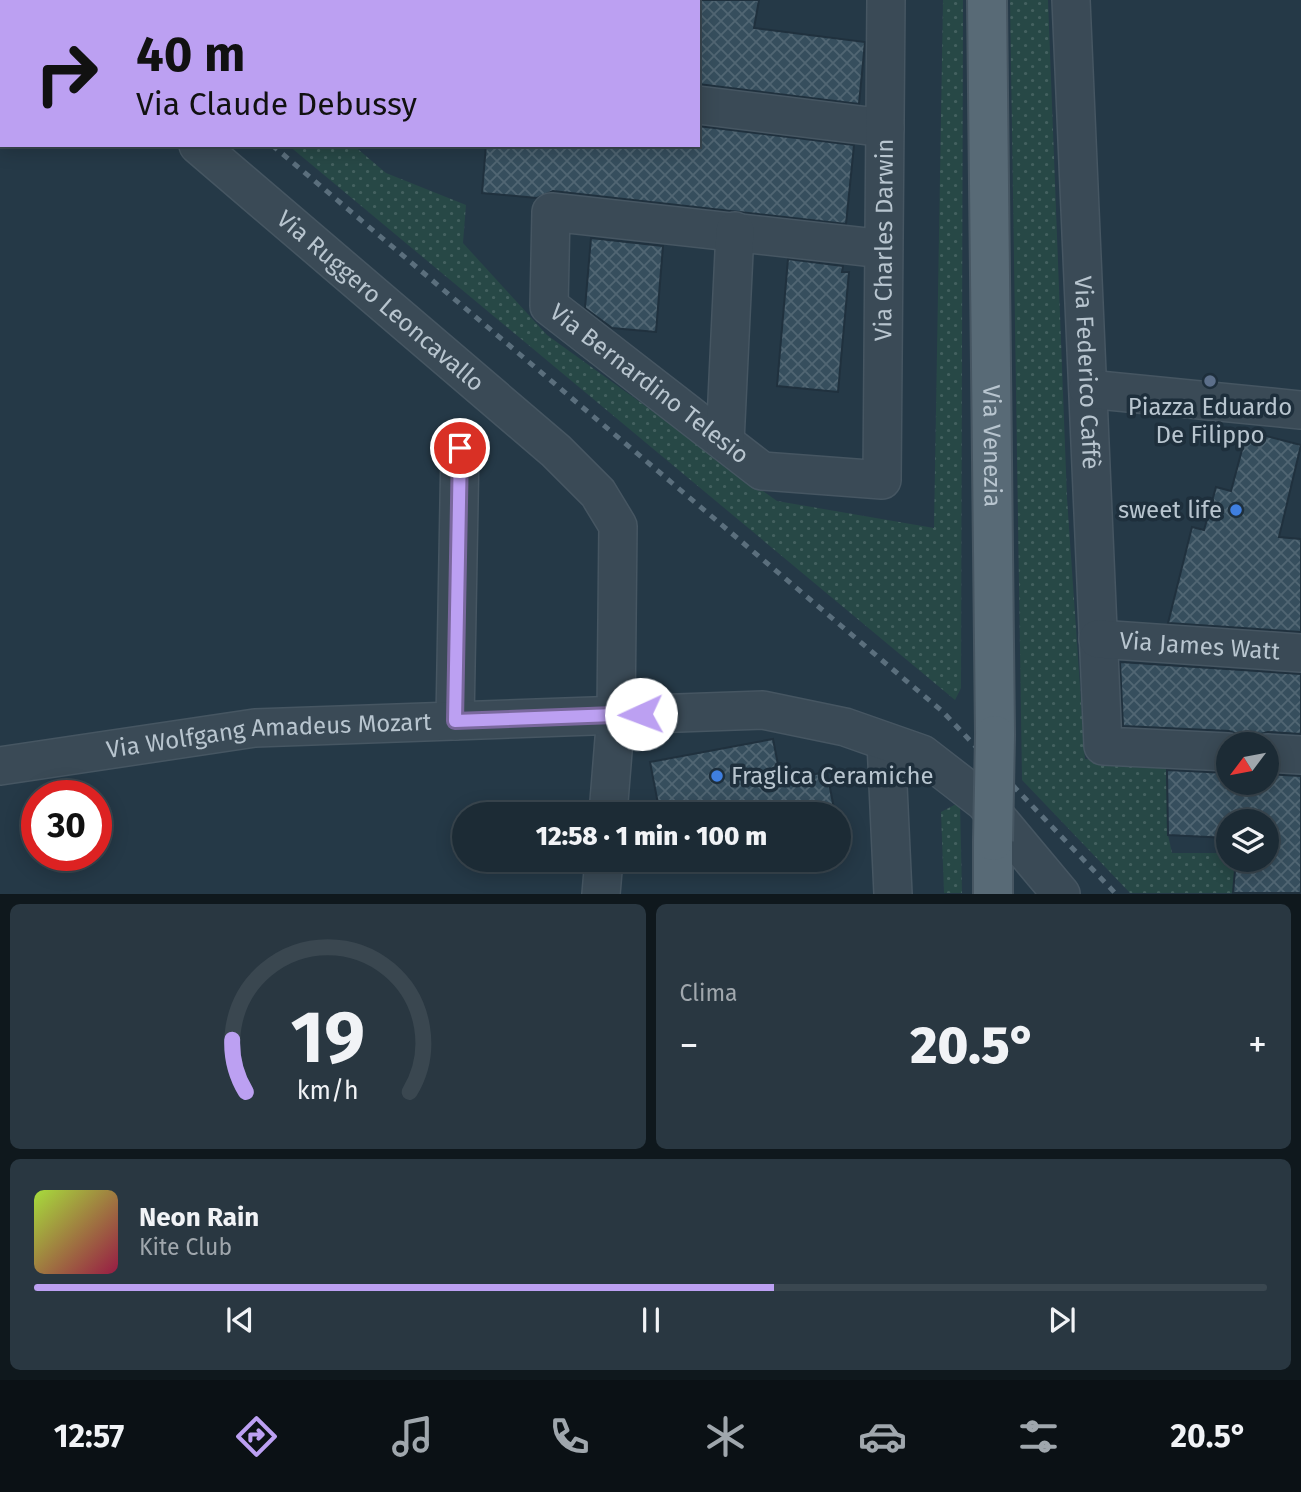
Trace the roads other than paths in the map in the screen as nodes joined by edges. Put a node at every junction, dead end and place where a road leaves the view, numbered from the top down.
1 (886, 0) edge
2 (987, 0) edge
3 (1071, 0) edge
4 (700, 105) edge
5 (885, 128) junction
6 (200, 147) edge
7 (735, 232) junction
8 (884, 249) junction
9 (1088, 389) junction
10 (1301, 410) edge
11 (725, 442) junction
12 (460, 448) dead end
13 (882, 480) joint
14 (1098, 639) junction
15 (1301, 653) edge
16 (617, 714) junction
17 (455, 721) junction
18 (886, 742) junction
19 (1216, 752) edge
20 (1279, 754) edge
21 (1301, 755) edge
22 (0, 766) edge
23 (609, 802) edge
24 (603, 872) edge
25 (601, 894) edge
26 (893, 894) edge
27 (993, 894) edge
28 (1061, 894) edge

1 - 5 street, Via Charles Darwin
2 - 27 main road, Via Venezia, bridge
3 - 9 street, Via Federico Caffè
4 - 5 street
5 - 8 street, Via Charles Darwin
6 - 16 street, Via Ruggero Leoncavallo
7 - 8 street, Via Bernardino Telesio
7 - 11 street
7 - 11 street, Via Bernardino Telesio
8 - 13 street, Via Charles Darwin
9 - 10 street
9 - 14 street, Via Federico Caffè
11 - 13 street, Via Bernardino Telesio
12 - 17 street
14 - 15 street, Via James Watt
14 - 19 street, Via Federico Caffè
16 - 17 street, Via Wolfgang Amadeus Mozart
16 - 18 street, Via Wolfgang Amadeus Mozart
16 - 23 street, Via Ruggero Leoncavallo
17 - 22 street, Via Wolfgang Amadeus Mozart
18 - 26 street
18 - 28 street, Via Wolfgang Amadeus Mozart
20 - 21 street
24 - 25 street

